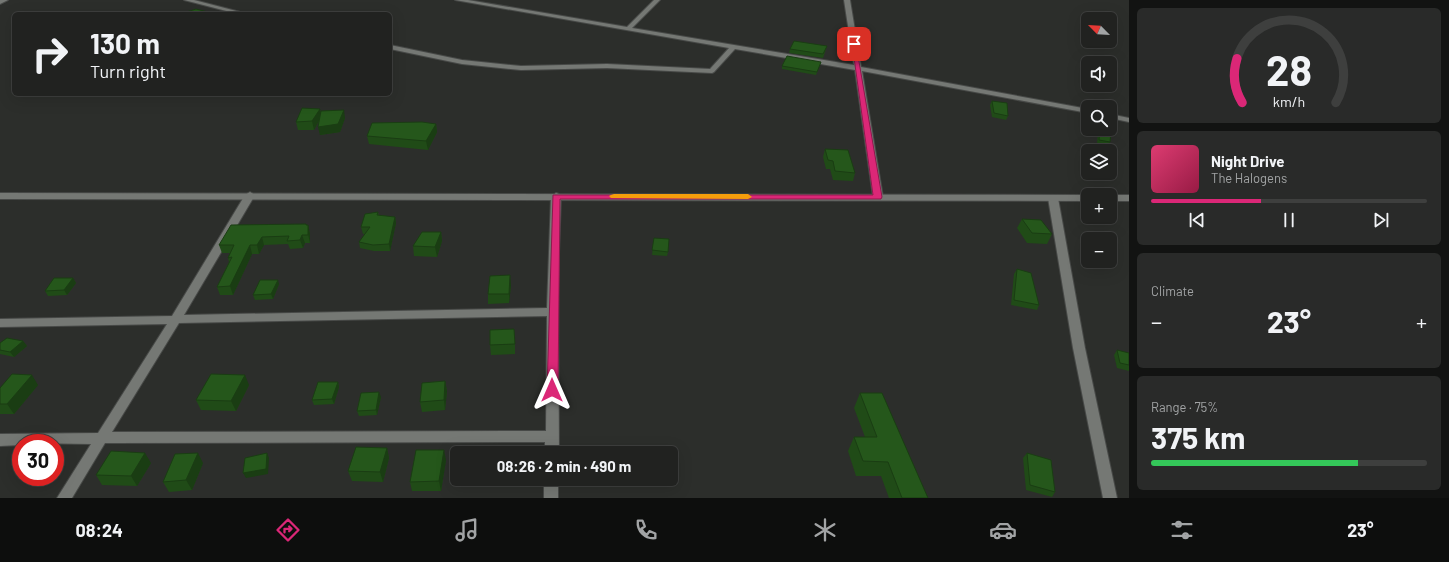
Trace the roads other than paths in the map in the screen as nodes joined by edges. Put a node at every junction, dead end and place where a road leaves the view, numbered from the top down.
1 (5, 0) edge
2 (187, 0) edge
3 (458, 0) edge
4 (657, 0) edge
5 (847, 0) edge
6 (0, 2) edge
7 (237, 12) edge
8 (628, 29) junction
9 (392, 47) edge
10 (733, 47) junction
11 (858, 68) junction
12 (1081, 110) edge
13 (1117, 117) edge
14 (1129, 120) edge
15 (0, 196) edge
16 (250, 196) junction
17 (556, 196) junction
18 (878, 197) junction
19 (1053, 198) junction
20 (1081, 198) edge
21 (1117, 198) edge
22 (1129, 198) edge
23 (553, 312) junction
24 (176, 319) junction
25 (0, 323) edge
26 (552, 436) junction
27 (102, 438) junction
28 (0, 440) edge
29 (552, 446) edge
30 (551, 486) edge
31 (64, 498) edge
32 (551, 498) edge
33 (1110, 498) edge

1 - 6 street
2 - 7 street
3 - 8 street
4 - 8 street
5 - 11 street
8 - 10 street
9 - 10 street
10 - 11 street
11 - 12 street
11 - 18 street
13 - 14 street
15 - 16 street
16 - 17 street
16 - 24 street
17 - 18 street
17 - 23 street
18 - 19 street
19 - 20 street
19 - 33 street
21 - 22 street
23 - 24 street
23 - 26 street
24 - 25 street
24 - 27 street
26 - 27 street
26 - 29 street
27 - 28 street
27 - 31 street
30 - 32 street

